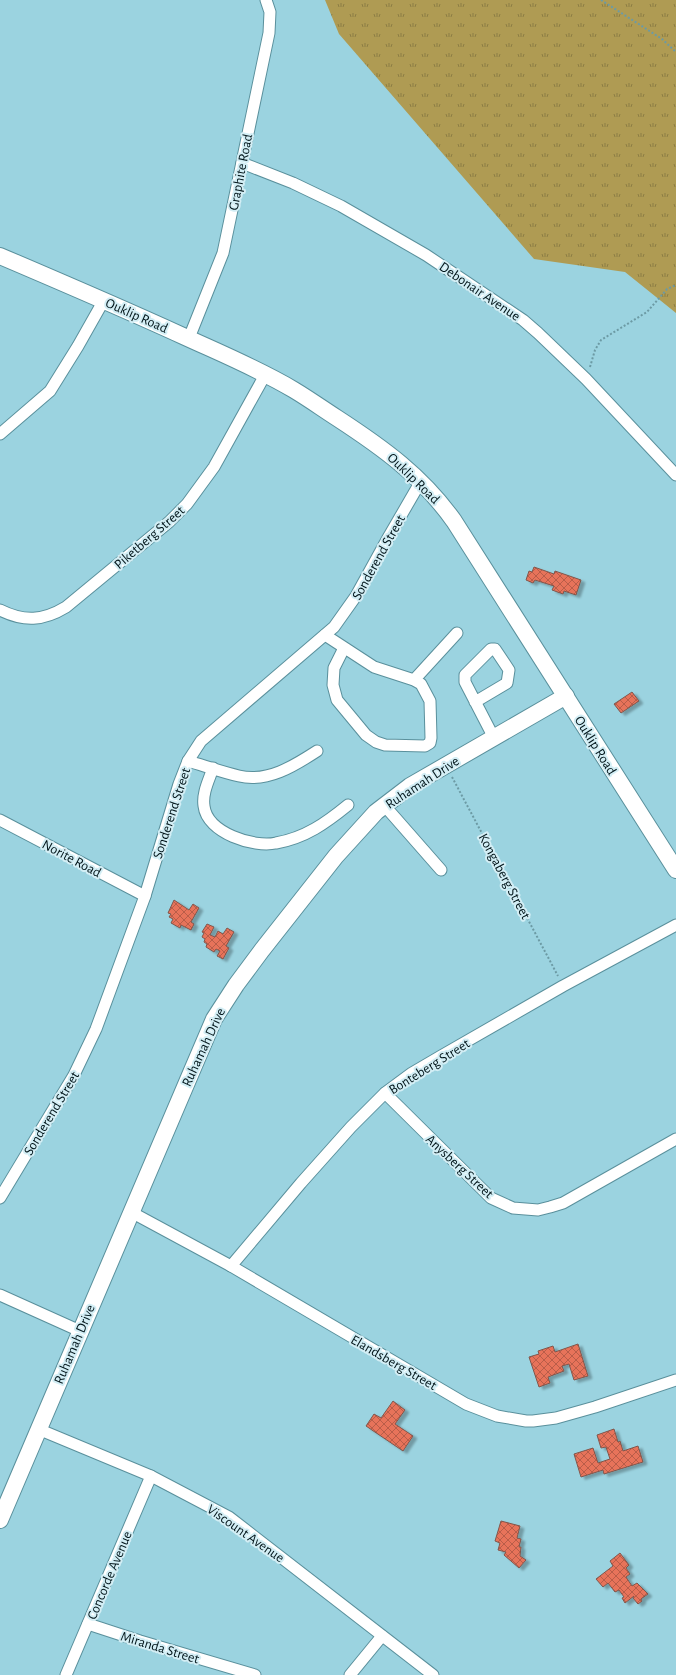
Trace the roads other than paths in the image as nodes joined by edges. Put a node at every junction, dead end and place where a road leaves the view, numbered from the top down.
1 (266, 0) edge
2 (242, 163) junction
3 (0, 256) edge
4 (104, 300) junction
5 (189, 338) junction
6 (265, 374) junction
7 (0, 434) edge
8 (676, 476) edge
9 (421, 482) junction
10 (0, 610) edge
11 (457, 633) dead end
12 (325, 635) junction
13 (344, 648) junction
14 (414, 680) junction
15 (566, 696) junction
16 (475, 702) junction
17 (494, 738) junction
18 (317, 751) dead end
19 (188, 761) junction
20 (214, 768) junction
21 (348, 805) dead end
22 (384, 805) junction
23 (0, 820) edge
24 (441, 870) dead end
25 (676, 870) edge
26 (145, 896) junction
27 (676, 925) edge
28 (385, 1093) junction
29 (676, 1139) edge
30 (0, 1198) edge
31 (131, 1212) junction
32 (231, 1266) junction
33 (0, 1295) edge
34 (80, 1331) junction
35 (676, 1380) edge
36 (38, 1429) junction
37 (151, 1476) junction
38 (0, 1520) edge
39 (88, 1624) junction
40 (382, 1636) junction
41 (66, 1675) edge
42 (255, 1675) edge
43 (350, 1675) edge
44 (433, 1675) edge

1 - 2 street, Graphite Road
2 - 5 street, Graphite Road
2 - 8 street, Debonair Avenue
3 - 4 street, Ouklip Road
4 - 5 street, Ouklip Road
4 - 7 street
5 - 6 street, Ouklip Road
6 - 9 street, Ouklip Road
6 - 10 street, Piketberg Street
9 - 12 street, Sonderend Street
9 - 15 street, Ouklip Road
11 - 14 street
12 - 13 street
12 - 19 street, Sonderend Street
13 - 14 street
13 - 14 street
15 - 17 street, Ruhamah Drive
15 - 25 street, Ouklip Road
16 - 16 street
16 - 17 street
17 - 22 street, Ruhamah Drive
18 - 20 street
19 - 20 street
19 - 26 street, Sonderend Street
20 - 21 street
22 - 24 street
22 - 31 street, Ruhamah Drive
23 - 26 street, Norite Road
26 - 30 street, Sonderend Street
27 - 28 street, Bonteberg Street
28 - 29 street, Anysberg Street
28 - 32 street, Bonteberg Street
31 - 32 street, Elandsberg Street
31 - 34 street, Ruhamah Drive
32 - 35 street, Elandsberg Street
33 - 34 street
34 - 36 street, Ruhamah Drive
36 - 37 street, Viscount Avenue
36 - 38 street, Ruhamah Drive
37 - 39 street, Concorde Avenue
37 - 40 street, Viscount Avenue
39 - 41 street, Concorde Avenue
39 - 42 street, Miranda Street
40 - 43 street
40 - 44 street, Viscount Avenue

